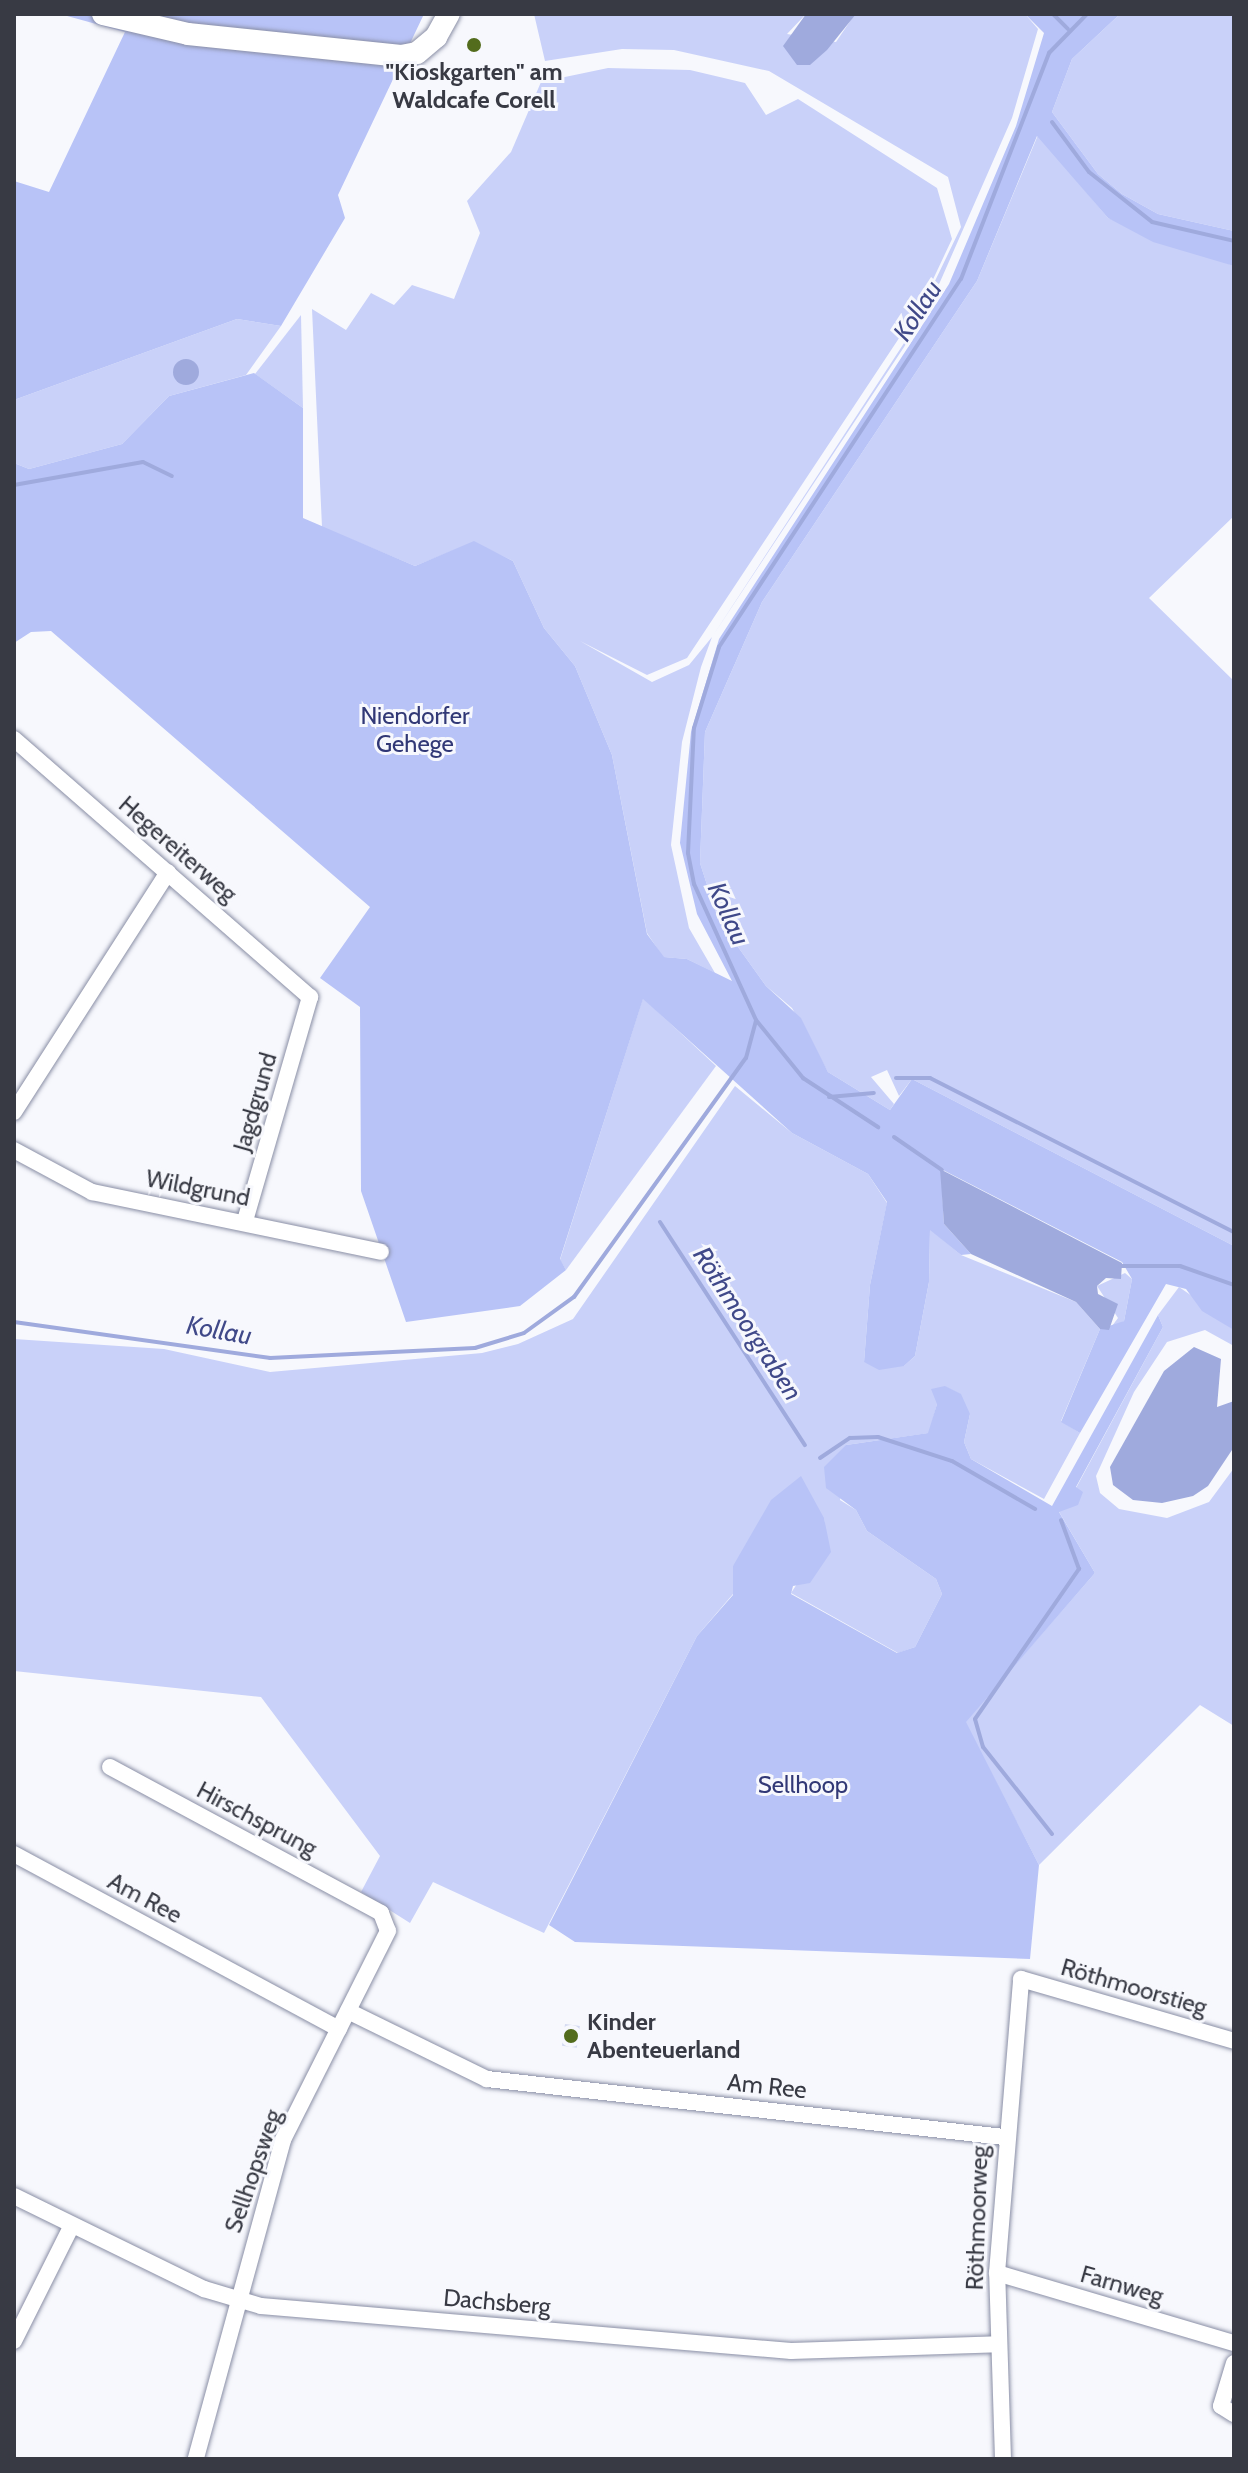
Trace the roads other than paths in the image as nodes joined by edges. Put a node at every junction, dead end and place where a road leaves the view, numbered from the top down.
1 (103, 14) edge
2 (449, 14) edge
3 (14, 739) edge
4 (168, 872) junction
5 (310, 997) joint
6 (14, 1112) edge
7 (14, 1150) edge
8 (245, 1221) junction
9 (381, 1252) dead end
10 (110, 1767) dead end
11 (14, 1854) edge
12 (381, 1913) joint
13 (1021, 1979) joint
14 (348, 2011) junction
15 (339, 2029) junction
16 (1234, 2041) edge
17 (1004, 2137) junction
18 (14, 2196) edge
19 (71, 2227) junction
20 (997, 2273) junction
21 (237, 2300) junction
22 (14, 2341) edge
23 (1234, 2343) edge
24 (998, 2344) junction
25 (1234, 2363) edge
26 (1234, 2414) edge
27 (196, 2459) edge
28 (1003, 2459) edge

1 - 2 street
3 - 4 street, Hegereiterweg
4 - 5 street, Hegereiterweg
4 - 6 street
5 - 8 street, Jagdgrund
7 - 8 street, Wildgrund
8 - 9 street, Wildgrund
10 - 12 street, Hirschsprung
11 - 15 street, Am Ree
12 - 14 street, Sellhopsweg
13 - 16 street, Röthmoorstieg
13 - 17 street, Röthmoorweg
14 - 15 street, Sellhopsweg
14 - 17 street, Am Ree
15 - 21 street, Sellhopsweg
17 - 20 street, Röthmoorweg
18 - 19 street, Dachsberg
19 - 21 street, Dachsberg
19 - 22 street
20 - 23 street, Farnweg
20 - 24 street, Röthmoorweg
21 - 24 street, Dachsberg
21 - 27 street, Sellhopsweg
24 - 28 street, Röthmoorweg
25 - 26 street

